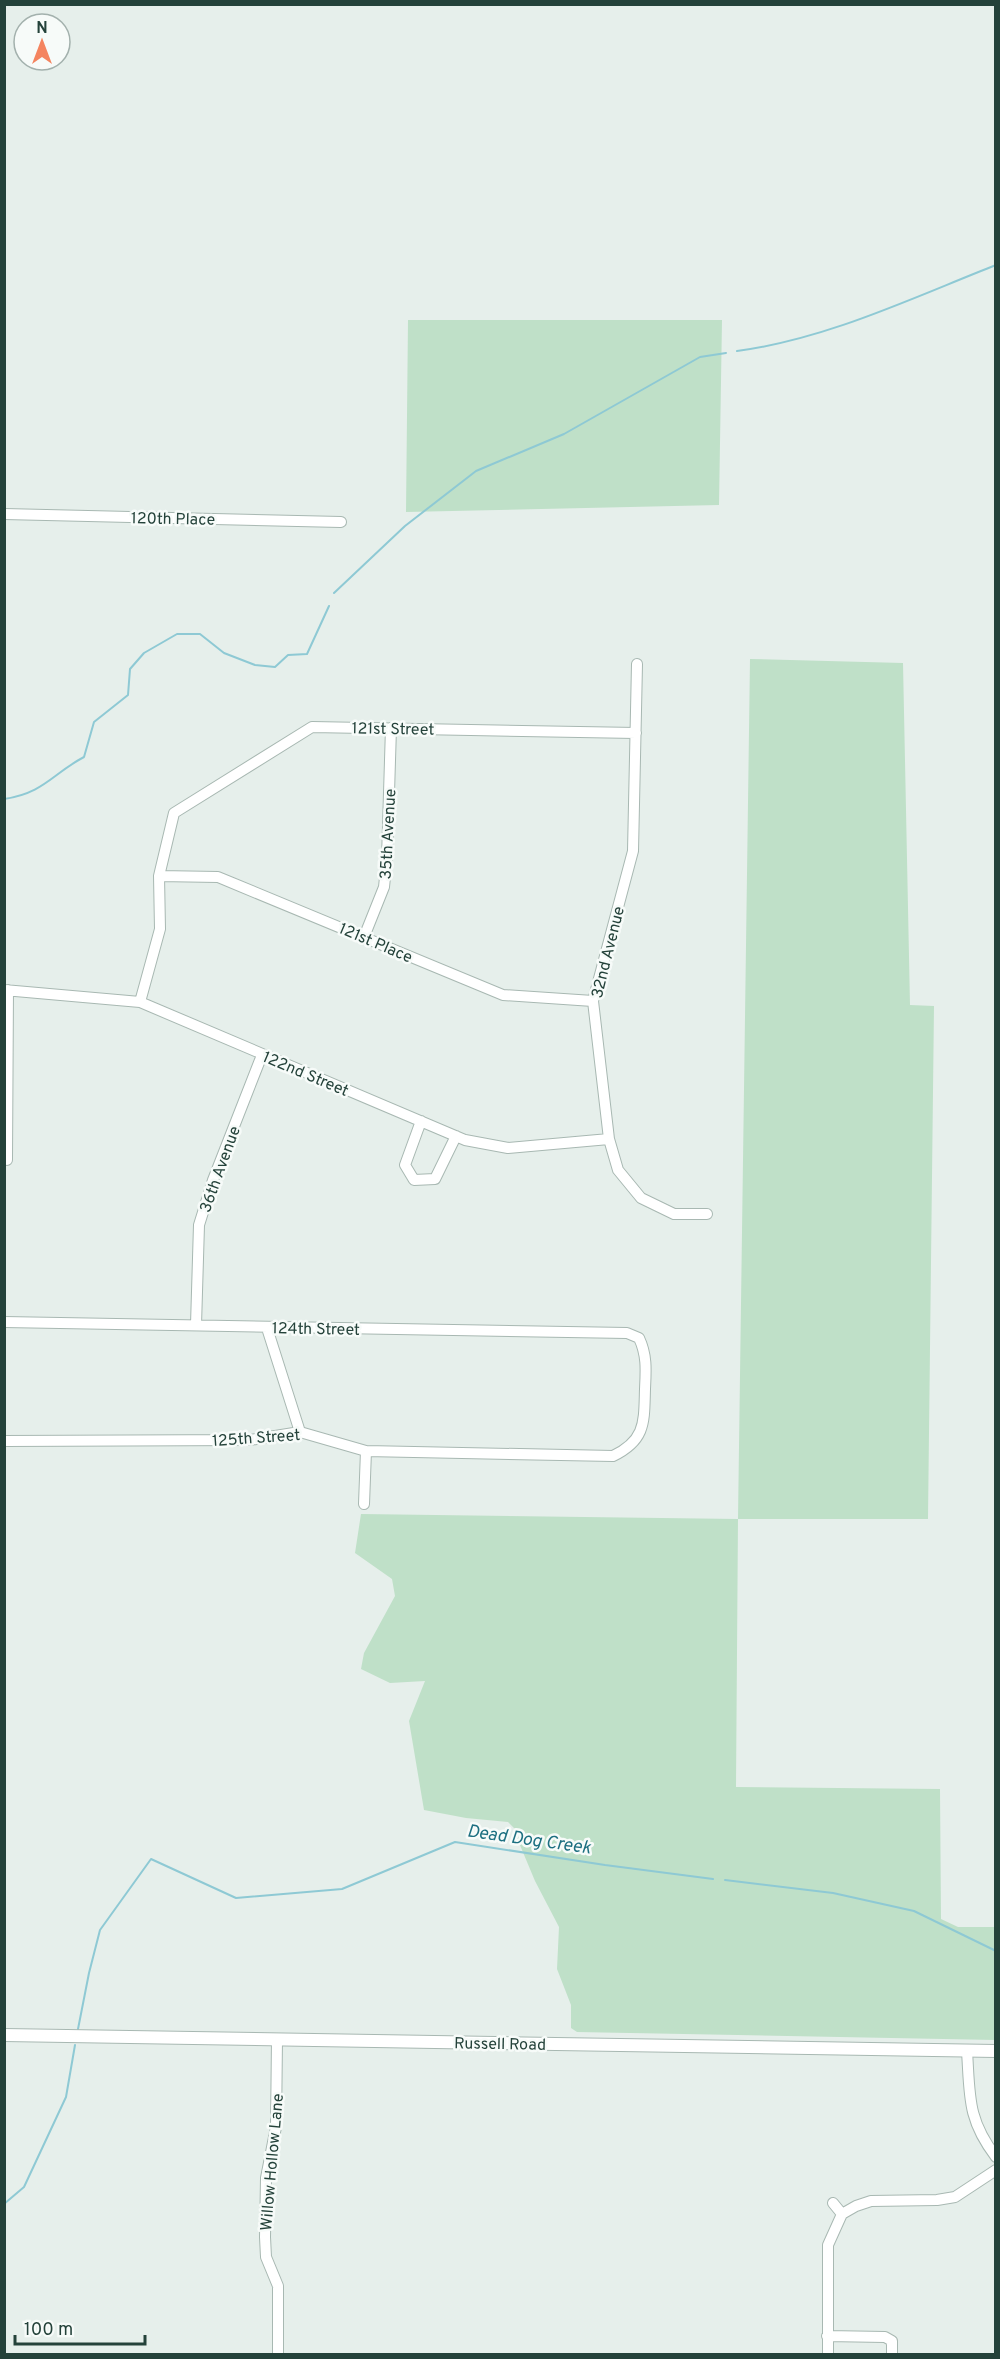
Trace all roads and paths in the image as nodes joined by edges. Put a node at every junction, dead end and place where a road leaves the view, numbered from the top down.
1 (4, 514) edge
2 (341, 522) dead end
3 (637, 664) dead end
4 (391, 728) junction
5 (636, 733) junction
6 (159, 876) junction
7 (364, 936) junction
8 (6, 990) edge
9 (593, 1001) junction
10 (140, 1002) junction
11 (262, 1055) junction
12 (421, 1121) junction
13 (456, 1136) junction
14 (609, 1139) junction
15 (6, 1160) dead end
16 (707, 1214) dead end
17 (4, 1322) edge
18 (196, 1324) junction
19 (267, 1328) junction
20 (300, 1432) junction
21 (4, 1441) edge
22 (366, 1451) junction
23 (613, 1455) joint
24 (364, 1504) dead end
25 (4, 2035) edge
26 (277, 2039) junction
27 (967, 2051) junction
28 (996, 2051) edge
29 (996, 2157) edge
30 (996, 2170) edge
31 (833, 2203) dead end
32 (842, 2214) junction
33 (827, 2336) junction
34 (278, 2355) edge
35 (828, 2355) edge
36 (892, 2355) edge

1 - 2 street, 120th Place
3 - 5 street, 32nd Avenue
4 - 5 street, 121st Street
4 - 6 street, 121st Street
4 - 7 street, 35th Avenue
5 - 9 street, 32nd Avenue
6 - 7 street, 121st Place
6 - 10 street
7 - 9 street, 121st Place
8 - 10 street, 122nd Street
8 - 15 street
9 - 14 street, 32nd Avenue
10 - 11 street, 122nd Street
11 - 12 street, 122nd Street
11 - 18 street, 36th Avenue
12 - 13 street, 122nd Street
12 - 13 street
13 - 14 street, 122nd Street
14 - 16 street, 32nd Avenue
17 - 18 street, 124th Street
18 - 19 street, 124th Street
19 - 20 street
19 - 23 street, 124th Street
20 - 21 street, 125th Street
20 - 22 street, 125th Street
22 - 23 street, 125th Street
22 - 24 street
25 - 26 street, Russell Road
26 - 27 street, Russell Road
26 - 34 street, Willow Hollow Lane
27 - 28 street, Russell Road
27 - 29 street
30 - 32 street
31 - 32 street
32 - 33 street
33 - 35 street
33 - 36 street

